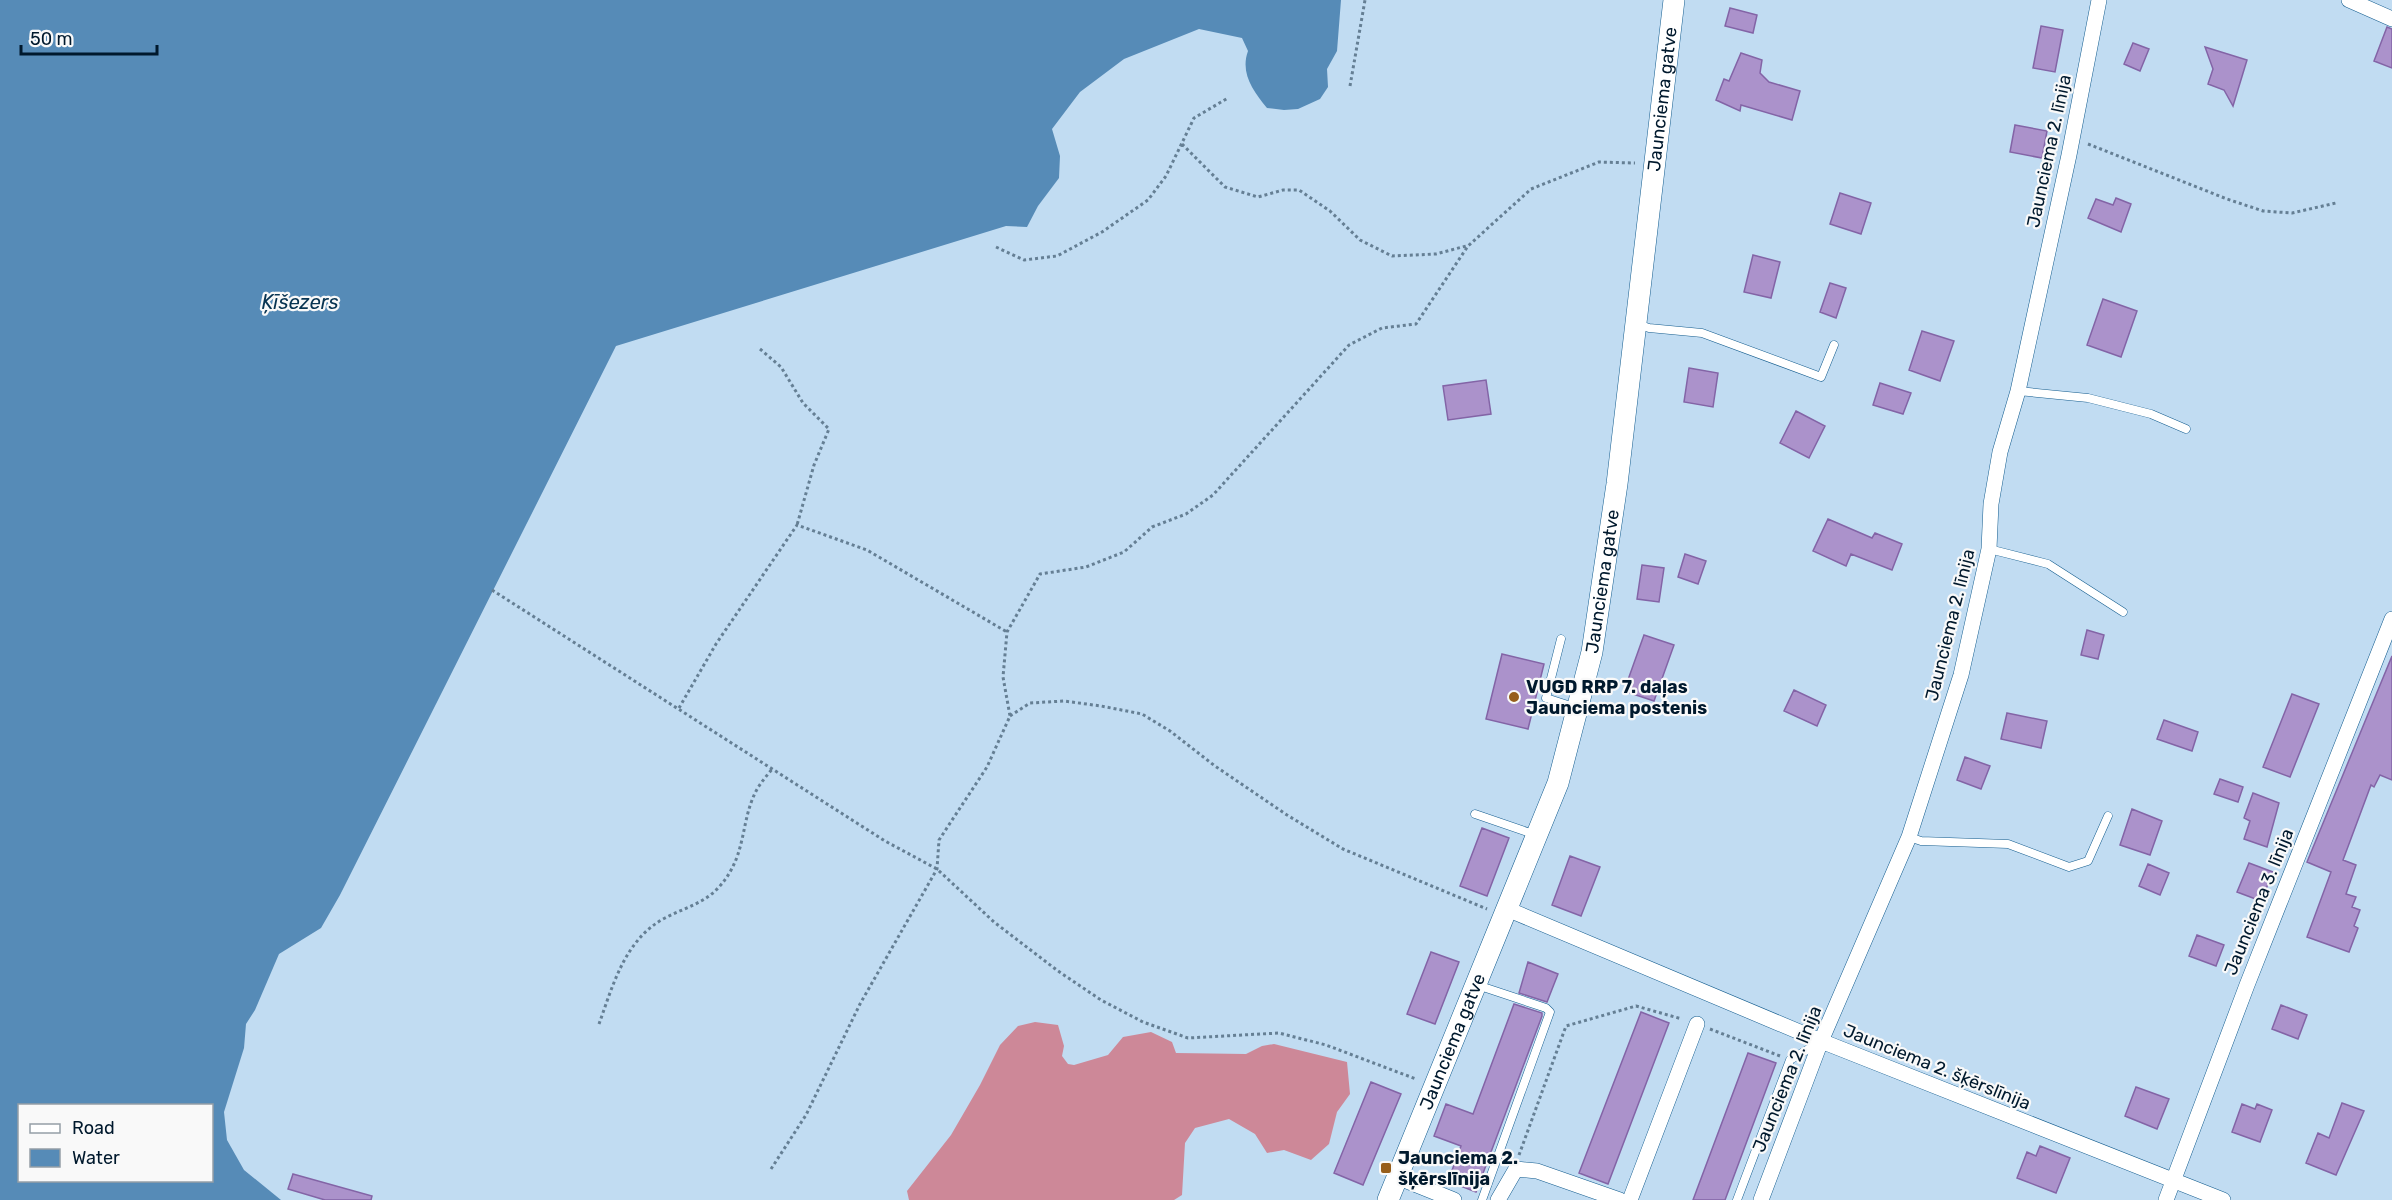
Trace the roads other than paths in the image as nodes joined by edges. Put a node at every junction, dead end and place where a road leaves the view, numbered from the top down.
1 (1674, 0) edge
2 (2099, 0) edge
3 (2349, 0) edge
4 (2392, 19) edge
5 (1635, 324) junction
6 (1834, 345) dead end
7 (2018, 391) junction
8 (2186, 429) dead end
9 (1989, 549) junction
10 (2123, 612) dead end
11 (2392, 619) edge
12 (1561, 639) dead end
13 (1579, 708) junction
14 (1475, 814) dead end
15 (2108, 816) dead end
16 (1537, 836) junction
17 (1909, 837) junction
18 (1505, 912) junction
19 (1476, 984) junction
20 (1697, 1024) road end
21 (1821, 1041) junction
22 (1397, 1177) junction
23 (2173, 1181) junction
24 (1388, 1200) edge
25 (1454, 1200) edge
26 (1482, 1200) edge
27 (1498, 1200) edge
28 (1620, 1200) edge
29 (1630, 1200) edge
30 (1737, 1200) edge
31 (1761, 1200) edge
32 (2166, 1200) edge
33 (2223, 1200) edge

1 - 5 main road, Jaunciema gatve
2 - 7 street, Jaunciema 2. līnija
3 - 4 street
5 - 6 lane
5 - 13 main road, Jaunciema gatve
7 - 8 lane
7 - 9 street, Jaunciema 2. līnija
9 - 10 lane
9 - 17 street, Jaunciema 2. līnija
11 - 23 street, Jaunciema 3. līnija
12 - 13 lane
13 - 16 main road, Jaunciema gatve
14 - 16 lane
15 - 17 lane
16 - 18 main road, Jaunciema gatve
17 - 21 street, Jaunciema 2. līnija
18 - 19 main road, Jaunciema gatve
18 - 21 street, Jaunciema 2. šķērslīnija
19 - 22 main road, Jaunciema gatve
19 - 26 lane
20 - 29 street
21 - 23 street, Jaunciema 2. šķērslīnija
21 - 30 lane
21 - 31 street, Jaunciema 2. līnija
22 - 24 main road, Jaunciema gatve
22 - 25 street
23 - 32 street, Jaunciema 3. līnija
23 - 33 street, Jaunciema 2. šķērslīnija
27 - 28 street

